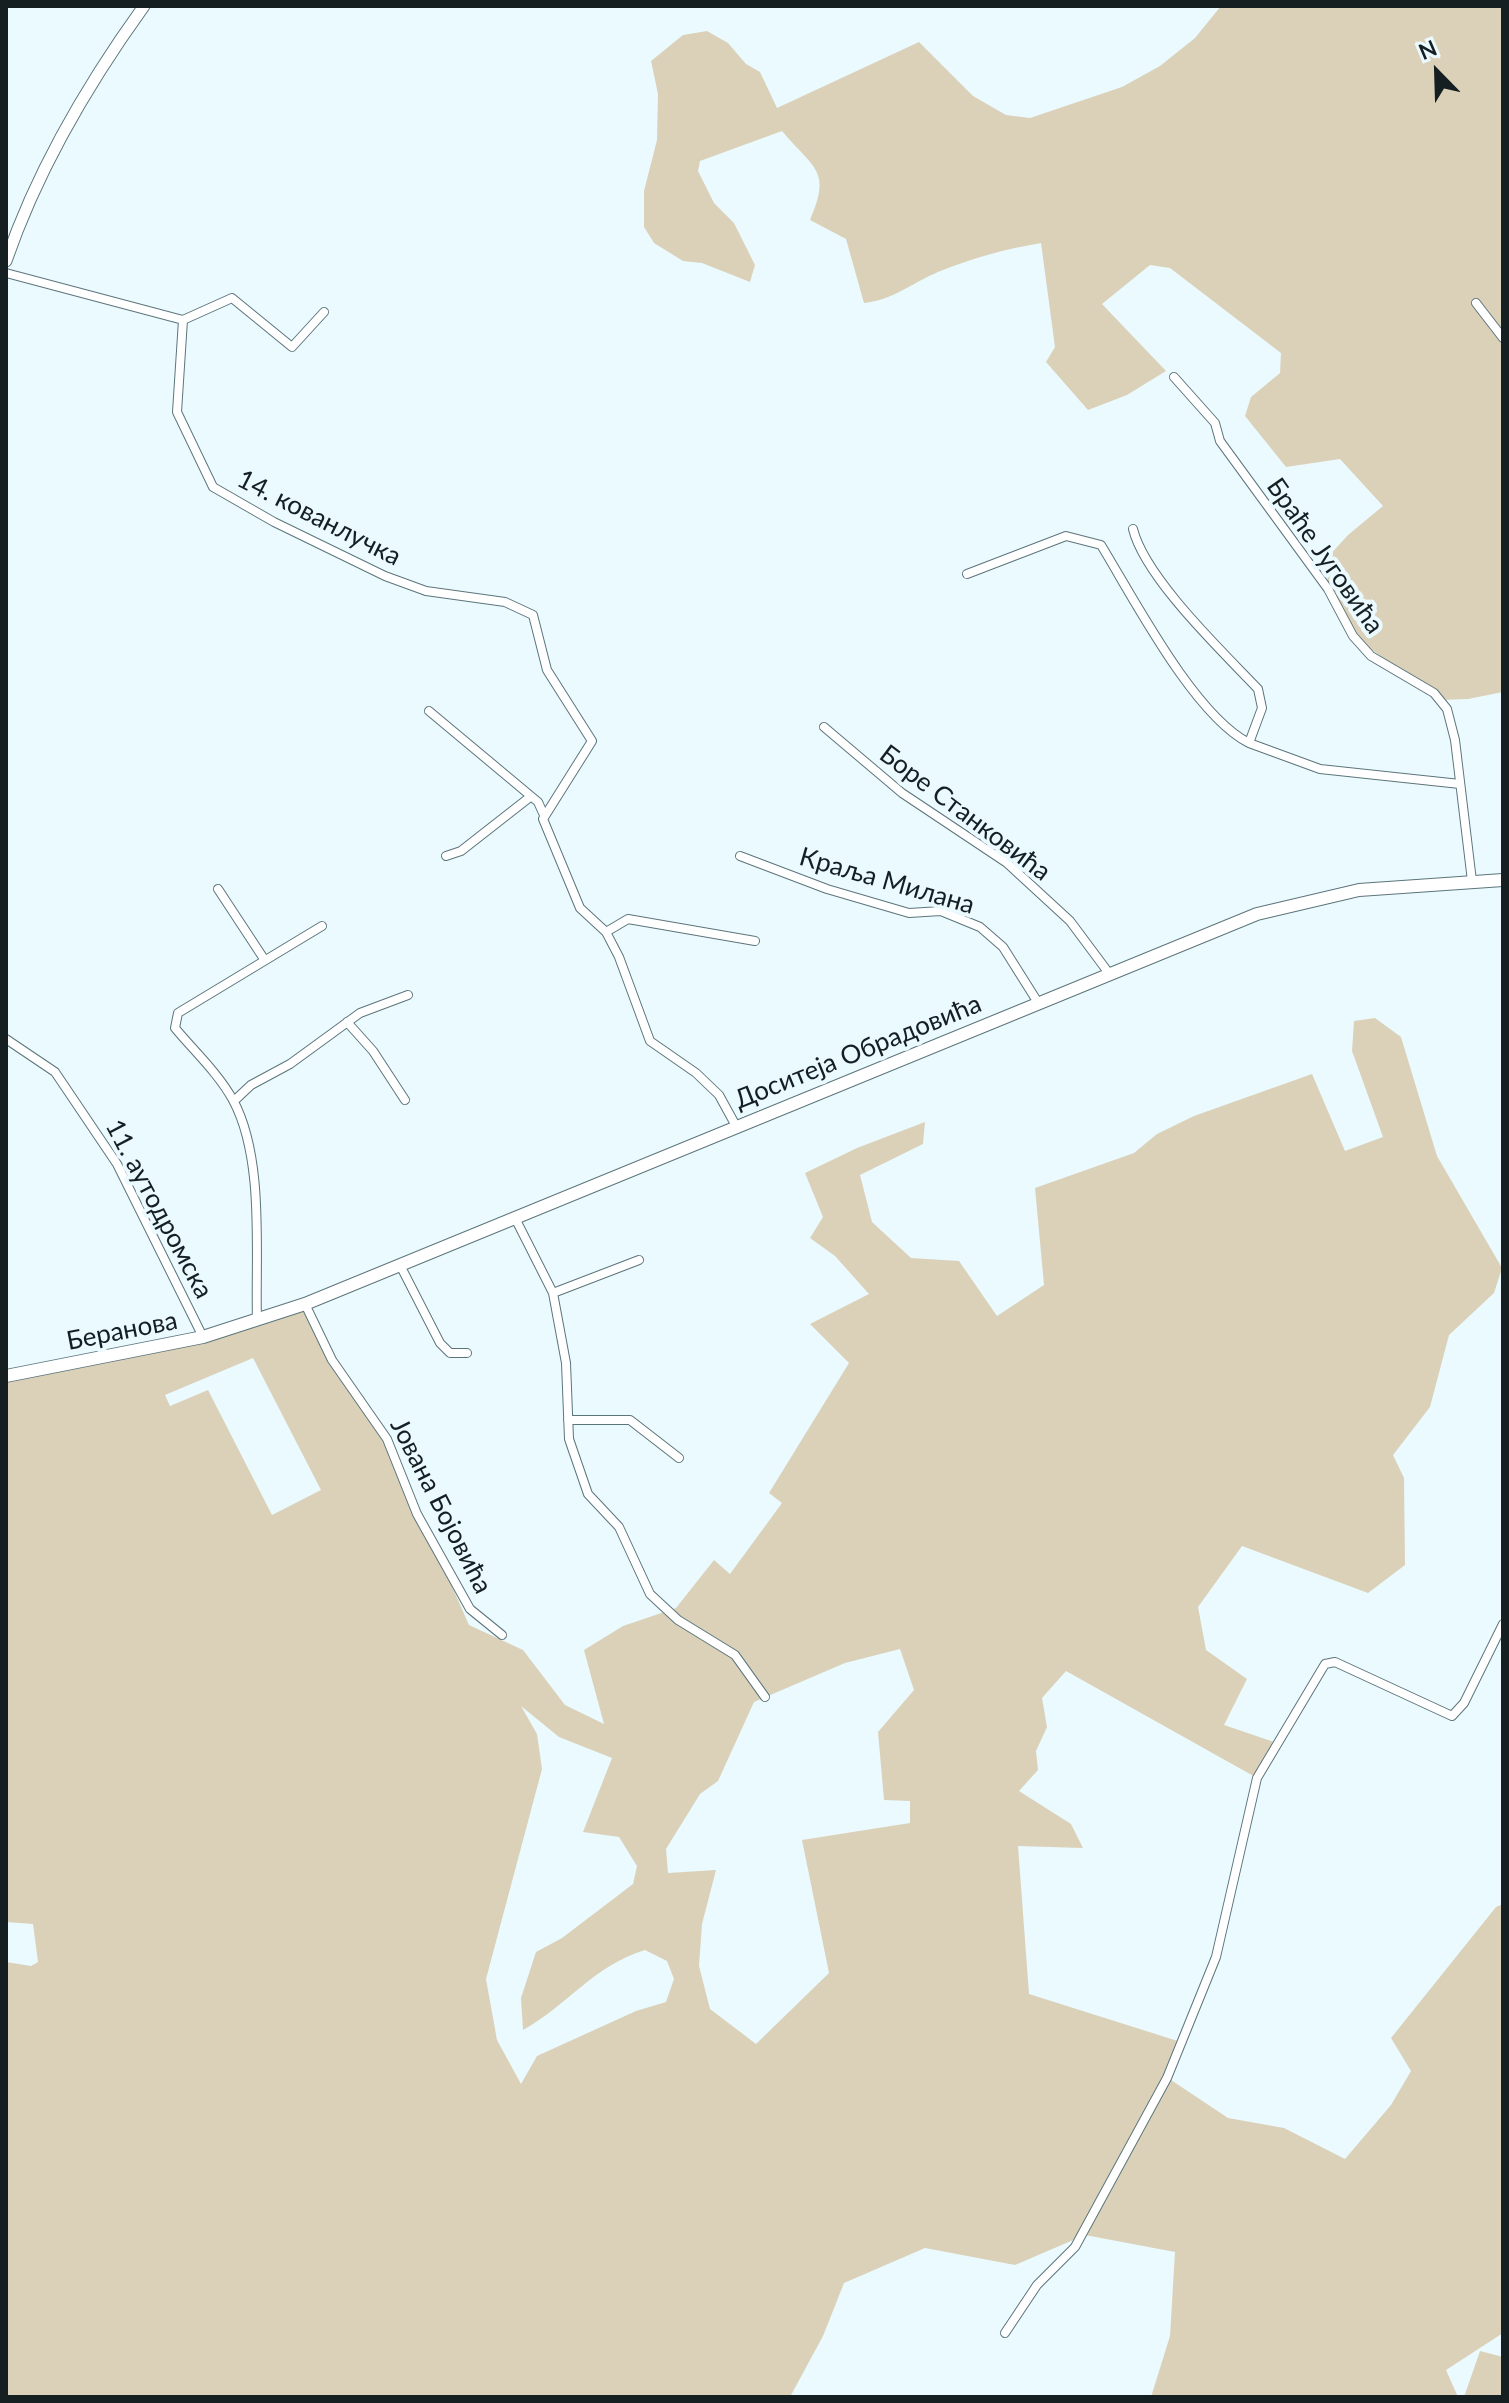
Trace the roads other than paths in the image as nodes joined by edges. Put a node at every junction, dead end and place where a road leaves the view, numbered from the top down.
1 (144, 6) edge
2 (7, 253) edge
3 (6, 273) edge
4 (1476, 303) dead end
5 (324, 312) dead end
6 (183, 320) junction
7 (1503, 338) edge
8 (1174, 377) dead end
9 (1133, 529) dead end
10 (967, 574) dead end
11 (429, 711) dead end
12 (824, 727) dead end
13 (1249, 743) junction
14 (1460, 784) junction
15 (530, 797) junction
16 (543, 813) junction
17 (446, 856) dead end
18 (740, 856) dead end
19 (1503, 880) edge
20 (1472, 881) junction
21 (218, 889) dead end
22 (322, 926) dead end
23 (606, 932) junction
24 (755, 941) dead end
25 (264, 959) junction
26 (1108, 972) junction
27 (408, 995) dead end
28 (1037, 1001) junction
29 (347, 1022) junction
30 (6, 1039) edge
31 (405, 1100) dead end
32 (234, 1101) junction
33 (736, 1126) junction
34 (515, 1218) junction
35 (639, 1260) dead end
36 (400, 1265) junction
37 (553, 1293) junction
38 (305, 1304) junction
39 (251, 1323) junction
40 (203, 1337) junction
41 (467, 1353) dead end
42 (6, 1376) edge
43 (568, 1420) junction
44 (679, 1458) dead end
45 (1503, 1624) edge
46 (502, 1635) dead end
47 (765, 1697) dead end
48 (1005, 2333) dead end

1 - 2 street
3 - 6 street
4 - 7 street
5 - 6 street
6 - 16 street, 14. кованлучка
8 - 14 street, Браће Југовића
9 - 13 street
10 - 13 street
11 - 15 street
12 - 26 street, Боре Станковића
13 - 14 street
14 - 20 street, Браће Југовића
15 - 16 street
15 - 17 street
16 - 23 street
18 - 28 street, Краља Милана
19 - 20 main road, Доситеја Обрадовића
20 - 26 main road, Доситеја Обрадовића
21 - 25 street
22 - 25 street
23 - 24 street
23 - 33 street
25 - 32 street
26 - 28 main road, Доситеја Обрадовића
27 - 29 street
28 - 33 main road, Доситеја Обрадовића
29 - 31 street
29 - 32 street
30 - 40 street, 11. аутодромска
32 - 39 street
33 - 34 main road, Доситеја Обрадовића
34 - 36 main road, Доситеја Обрадовића
34 - 37 street
35 - 37 street
36 - 38 main road, Доситеја Обрадовића
36 - 41 street
37 - 43 street
38 - 39 main road, Доситеја Обрадовића
38 - 46 street, Јована Бојовића
39 - 40 main road, Беранова
40 - 42 main road, Беранова
43 - 44 street
43 - 47 street
45 - 48 street

